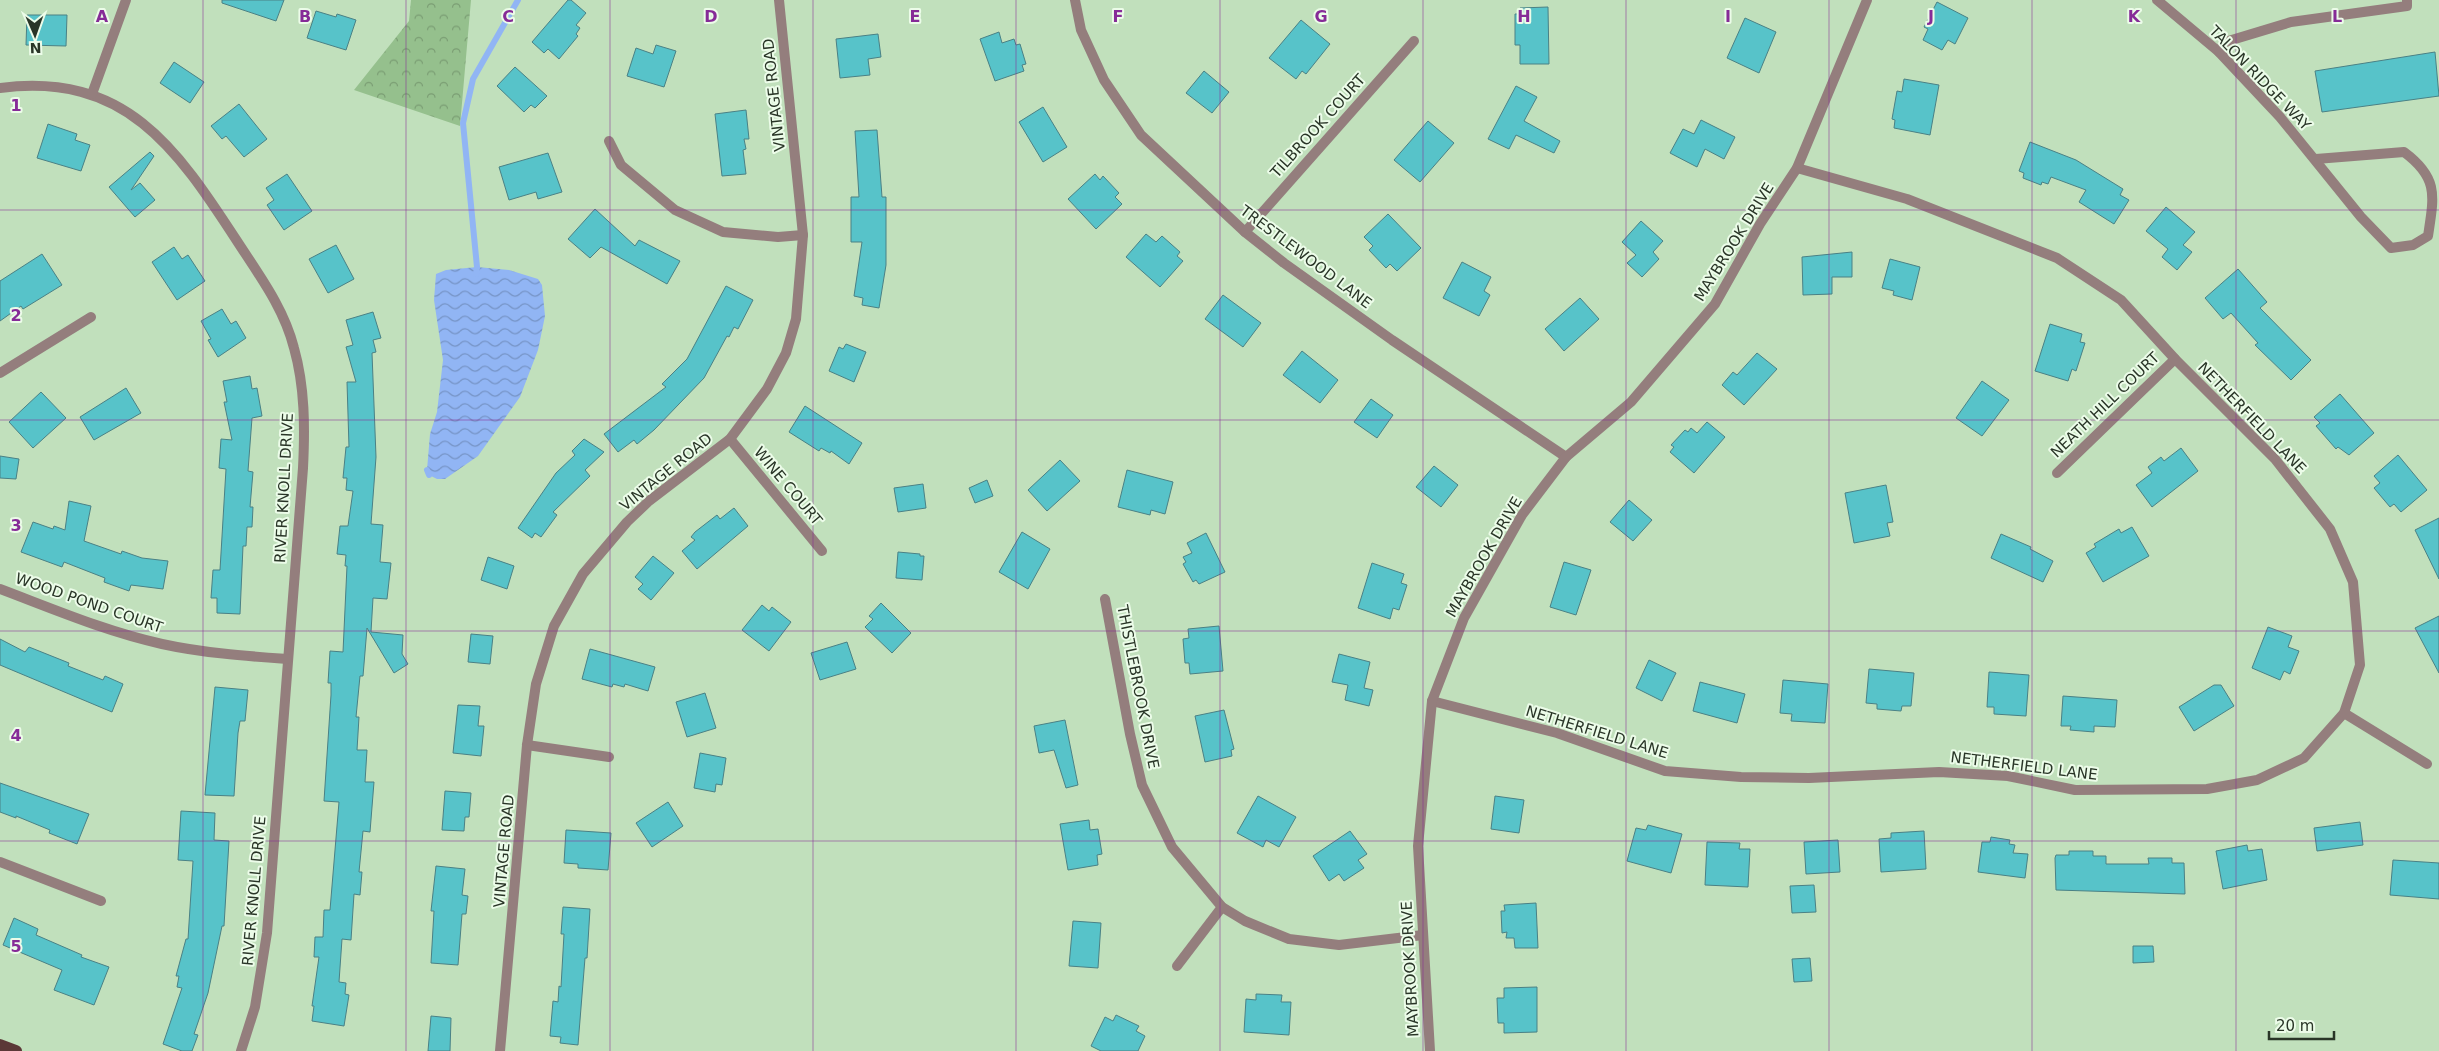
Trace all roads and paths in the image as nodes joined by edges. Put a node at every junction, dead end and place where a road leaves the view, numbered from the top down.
1 (126, 0) edge
2 (779, 0) edge
3 (1075, 0) edge
4 (1867, 0) edge
5 (2156, 0) edge
6 (2407, 0) edge
7 (1414, 41) dead end
8 (2219, 52) junction
9 (0, 88) edge
10 (92, 94) junction
11 (609, 141) dead end
12 (2316, 160) junction
13 (1797, 168) junction
14 (1244, 232) junction
15 (803, 236) junction
16 (91, 317) dead end
17 (2174, 359) junction
18 (0, 373) edge
19 (730, 440) junction
20 (1566, 457) junction
21 (2057, 473) dead end
22 (822, 550) dead end
23 (0, 589) edge
24 (1105, 599) dead end
25 (287, 659) junction
26 (1432, 701) junction
27 (2344, 713) junction
28 (527, 745) junction
29 (609, 757) dead end
30 (2427, 764) dead end
31 (0, 862) edge
32 (101, 901) dead end
33 (1222, 907) junction
34 (1423, 934) junction
35 (1177, 966) dead end
36 (0, 1045) edge
37 (16, 1051) edge
38 (242, 1051) edge
39 (500, 1051) edge
40 (1430, 1051) edge

1 - 10 street
2 - 15 street, VINTAGE ROAD
3 - 14 street, TRESTLEWOOD LANE
4 - 13 street, MAYBROOK DRIVE
5 - 8 street, TALON RIDGE WAY
6 - 8 street
7 - 14 street, TILBROOK COURT
8 - 12 street, TALON RIDGE WAY
9 - 10 street, RIVER KNOLL DRIVE
10 - 25 street, RIVER KNOLL DRIVE
11 - 15 street
12 - 12 street, TALON RIDGE WAY
13 - 17 street, NETHERFIELD LANE
13 - 20 street, MAYBROOK DRIVE
14 - 20 street, TRESTLEWOOD LANE
15 - 19 street, VINTAGE ROAD
16 - 18 street
17 - 21 street, NEATH HILL COURT
17 - 27 street, NETHERFIELD LANE
19 - 22 street, WINE COURT
19 - 28 street, VINTAGE ROAD
20 - 26 street, MAYBROOK DRIVE
23 - 25 street, WOOD POND COURT
24 - 33 street, THISTLEBROOK DRIVE
25 - 38 street, RIVER KNOLL DRIVE
26 - 27 street, NETHERFIELD LANE
26 - 34 street, MAYBROOK DRIVE
27 - 30 street
28 - 29 street
28 - 39 street, VINTAGE ROAD
31 - 32 street
33 - 34 street, THISTLEBROOK DRIVE
33 - 35 street
34 - 40 street, MAYBROOK DRIVE
36 - 37 main road

